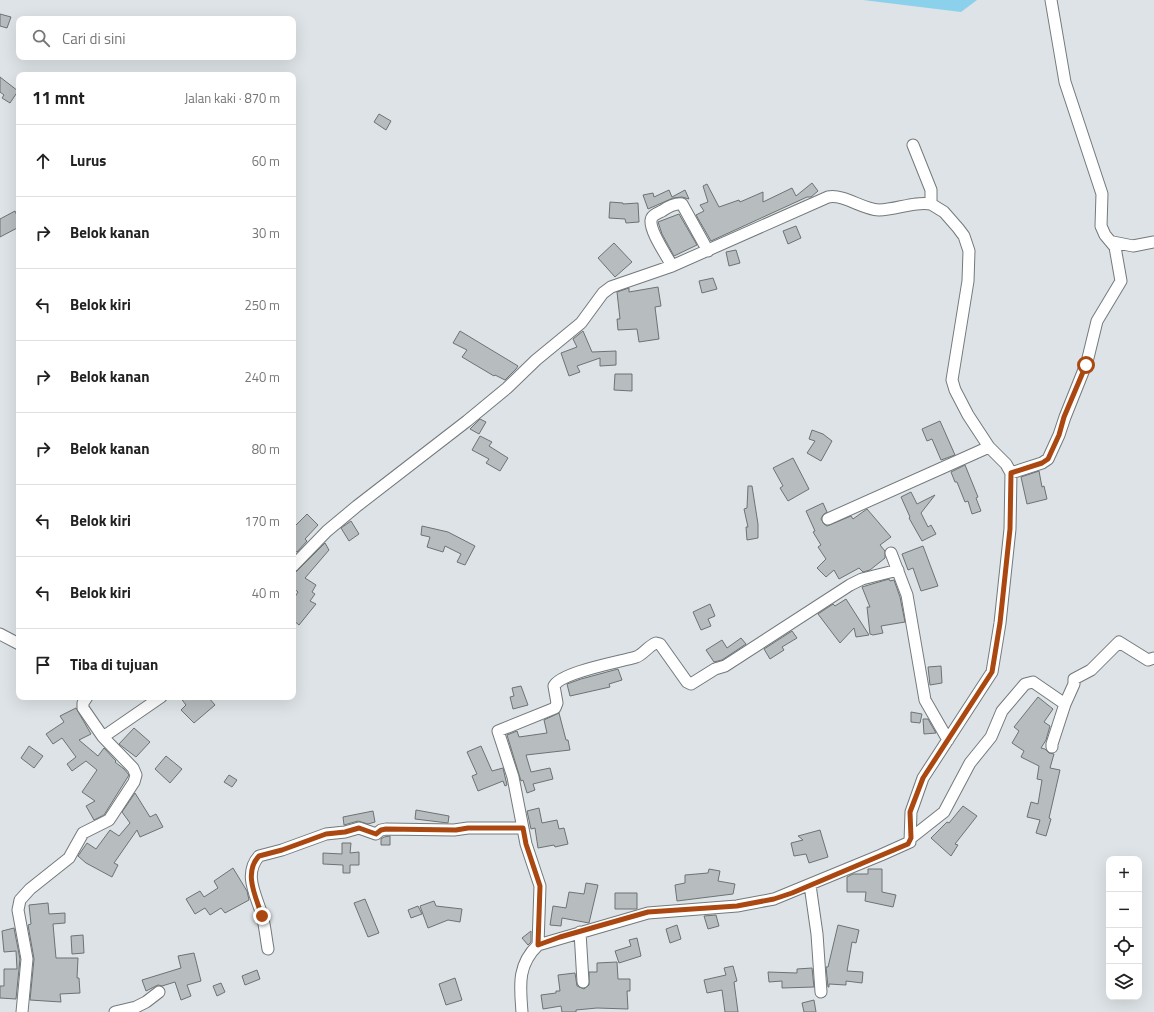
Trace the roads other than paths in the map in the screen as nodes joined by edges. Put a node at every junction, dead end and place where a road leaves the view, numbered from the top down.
1 (1051, 0) edge
2 (913, 145) dead end
3 (931, 204) junction
4 (1113, 242) junction
5 (1154, 242) edge
6 (708, 251) junction
7 (672, 266) junction
8 (988, 446) junction
9 (1011, 473) junction
10 (828, 519) dead end
11 (891, 553) dead end
12 (296, 563) edge
13 (898, 570) junction
14 (0, 634) edge
15 (16, 642) edge
16 (1154, 658) edge
17 (85, 700) edge
18 (157, 700) edge
19 (1065, 704) junction
20 (103, 737) junction
21 (948, 740) junction
22 (1052, 747) dead end
23 (523, 828) junction
24 (911, 838) junction
25 (810, 885) junction
26 (580, 932) junction
27 (538, 945) junction
28 (268, 949) dead end
29 (583, 982) dead end
30 (159, 992) dead end
31 (821, 992) dead end
32 (22, 1012) edge
33 (115, 1012) edge
34 (522, 1012) edge

1 - 4 street
2 - 3 street
3 - 6 street
3 - 8 street
4 - 5 street
4 - 9 street
6 - 7 street
6 - 7 street
7 - 12 street
8 - 9 street
8 - 10 street
9 - 21 street
11 - 13 street
13 - 21 street
13 - 23 street
14 - 15 street
16 - 19 street
17 - 20 street
18 - 20 street
19 - 22 street
19 - 24 street
20 - 32 street
21 - 24 street
23 - 27 street
23 - 28 street
24 - 25 street
25 - 26 street
25 - 31 street
26 - 27 street
26 - 29 street
27 - 34 street
30 - 33 street

